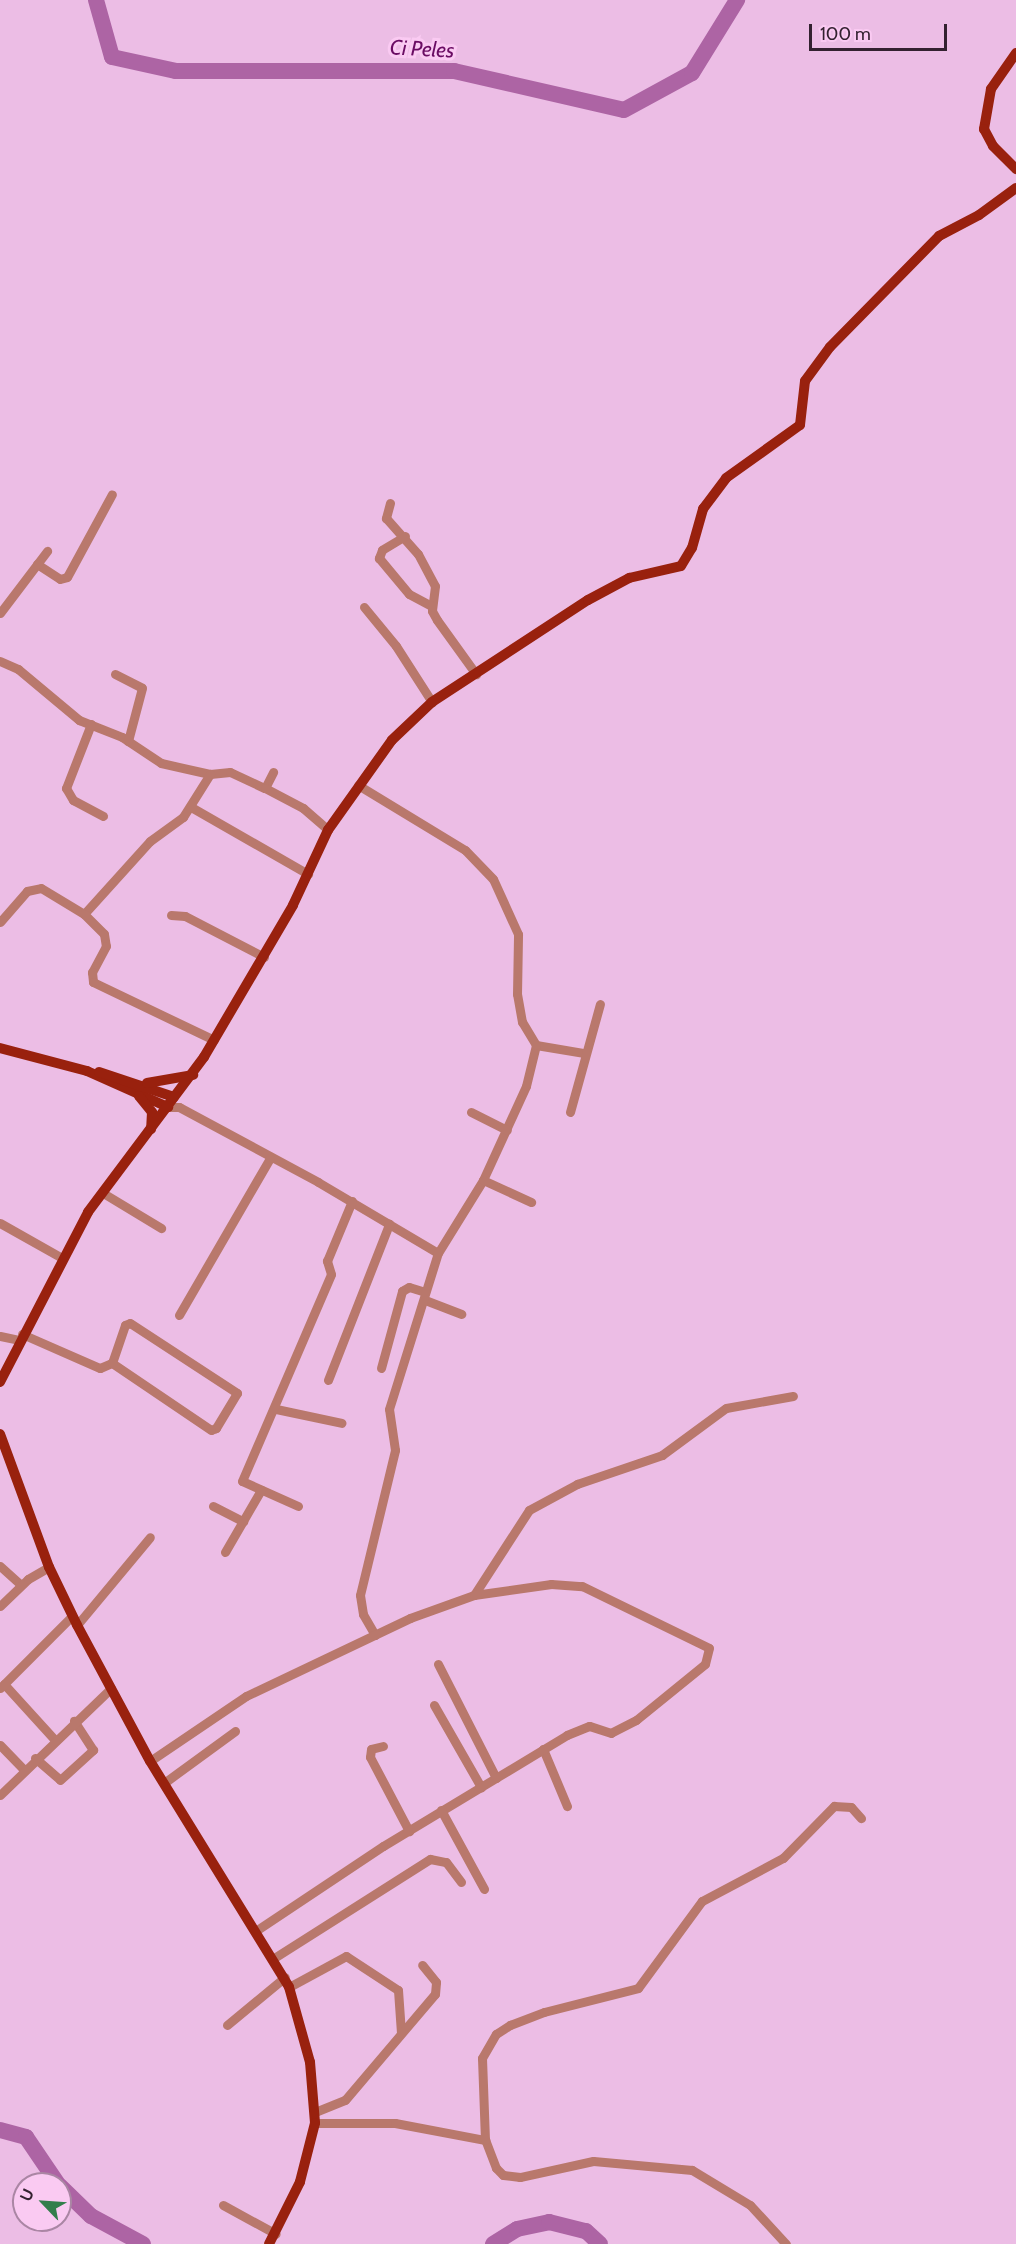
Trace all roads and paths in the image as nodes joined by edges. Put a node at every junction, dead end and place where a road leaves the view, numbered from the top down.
1 (1016, 53) edge
2 (1016, 169) edge
3 (1016, 188) edge
4 (112, 494) dead end
5 (390, 503) dead end
6 (405, 536) junction
7 (47, 551) dead end
8 (37, 564) junction
9 (432, 606) junction
10 (363, 607) dead end
11 (0, 613) edge
12 (0, 661) edge
13 (115, 674) dead end
14 (476, 674) junction
15 (432, 702) junction
16 (91, 724) junction
17 (128, 741) junction
18 (273, 772) dead end
19 (210, 774) junction
20 (358, 785) junction
21 (266, 788) junction
22 (191, 807) junction
23 (102, 816) dead end
24 (328, 830) junction
25 (308, 874) junction
26 (84, 914) junction
27 (171, 915) dead end
28 (0, 922) edge
29 (264, 957) junction
30 (600, 1004) dead end
31 (214, 1040) junction
32 (536, 1045) junction
33 (0, 1048) edge
34 (584, 1053) junction
35 (87, 1071) junction
36 (193, 1074) junction
37 (144, 1084) junction
38 (135, 1092) junction
39 (174, 1104) junction
40 (471, 1112) dead end
41 (570, 1112) dead end
42 (151, 1130) junction
43 (507, 1130) junction
44 (270, 1158) junction
45 (483, 1180) junction
46 (103, 1193) junction
47 (352, 1201) junction
48 (531, 1202) dead end
49 (0, 1222) edge
50 (389, 1224) junction
51 (161, 1228) dead end
52 (438, 1253) junction
53 (62, 1258) junction
54 (425, 1296) junction
55 (461, 1314) dead end
56 (179, 1315) dead end
57 (0, 1336) edge
58 (20, 1337) junction
59 (112, 1363) junction
60 (381, 1368) dead end
61 (328, 1380) dead end
62 (0, 1382) edge
63 (793, 1396) dead end
64 (276, 1409) junction
65 (342, 1423) dead end
66 (0, 1434) edge
67 (261, 1490) junction
68 (213, 1506) dead end
69 (298, 1506) dead end
70 (243, 1521) junction
71 (150, 1537) dead end
72 (225, 1552) dead end
73 (0, 1566) edge
74 (49, 1567) junction
75 (21, 1586) junction
76 (474, 1595) junction
77 (0, 1606) edge
78 (74, 1620) junction
79 (375, 1635) junction
80 (438, 1664) dead end
81 (2, 1686) edge
82 (111, 1688) junction
83 (434, 1706) dead end
84 (74, 1721) junction
85 (235, 1731) dead end
86 (55, 1740) junction
87 (0, 1745) edge
88 (383, 1746) dead end
89 (543, 1749) junction
90 (35, 1758) junction
91 (150, 1761) junction
92 (23, 1769) junction
93 (496, 1778) junction
94 (164, 1783) junction
95 (481, 1787) junction
96 (0, 1795) edge
97 (567, 1806) dead end
98 (441, 1810) junction
99 (861, 1818) dead end
100 (409, 1831) junction
101 (461, 1882) dead end
102 (484, 1889) dead end
103 (257, 1930) junction
104 (274, 1958) junction
105 (422, 1965) dead end
106 (287, 1982) junction
107 (227, 2025) dead end
108 (401, 2033) junction
109 (315, 2117) junction
110 (485, 2140) junction
111 (223, 2205) dead end
112 (271, 2241) edge
113 (786, 2244) edge

1 - 2 main road
3 - 14 main road
4 - 8 street
5 - 6 street
6 - 9 street
6 - 9 street
7 - 8 street
8 - 11 street
9 - 14 street
10 - 15 street
12 - 16 street
13 - 17 street
14 - 15 main road
15 - 20 main road
16 - 17 street
16 - 23 street
17 - 19 street
18 - 21 street
19 - 21 street
19 - 22 street
20 - 24 main road
20 - 32 street
21 - 24 street
22 - 25 street
22 - 26 street
24 - 25 main road
25 - 29 main road
26 - 28 street
26 - 31 street
27 - 29 street
29 - 31 main road
30 - 34 street
31 - 36 main road
32 - 34 street
32 - 43 street
33 - 35 main road
34 - 41 street
35 - 37 main road
35 - 38 main road
36 - 37 main road
36 - 39 main road
37 - 39 main road
38 - 39 main road
38 - 42 main road
39 - 42 main road
39 - 44 street
40 - 43 street
42 - 46 main road
43 - 45 street
44 - 47 street
44 - 56 street
45 - 48 street
45 - 52 street
46 - 51 street
46 - 53 main road
47 - 50 street
47 - 64 street
49 - 53 street
50 - 52 street
50 - 61 street
52 - 54 street
53 - 58 main road
54 - 55 street
54 - 60 street
54 - 79 street
57 - 58 street
58 - 59 street
58 - 62 main road
59 - 59 street
63 - 76 street
64 - 65 street
64 - 67 street
66 - 74 main road
67 - 69 street
67 - 70 street
68 - 70 street
70 - 72 street
71 - 78 street
73 - 75 street
74 - 75 street
74 - 78 main road
75 - 77 street
76 - 79 street
76 - 89 street
78 - 81 street
78 - 82 main road
79 - 91 street
80 - 93 street
81 - 86 street
82 - 84 street
82 - 91 main road
83 - 95 street
84 - 86 street
84 - 90 street
85 - 94 street
86 - 90 street
87 - 92 street
88 - 100 street
89 - 93 street
89 - 97 street
90 - 92 street
91 - 94 main road
92 - 96 street
93 - 95 street
94 - 103 main road
95 - 98 street
98 - 100 street
98 - 102 street
99 - 110 street
100 - 103 street
101 - 104 street
103 - 104 main road
104 - 106 main road
105 - 108 street
106 - 107 street
106 - 108 street
106 - 109 main road
108 - 109 street
109 - 110 street
109 - 112 main road
110 - 113 street
111 - 112 street

